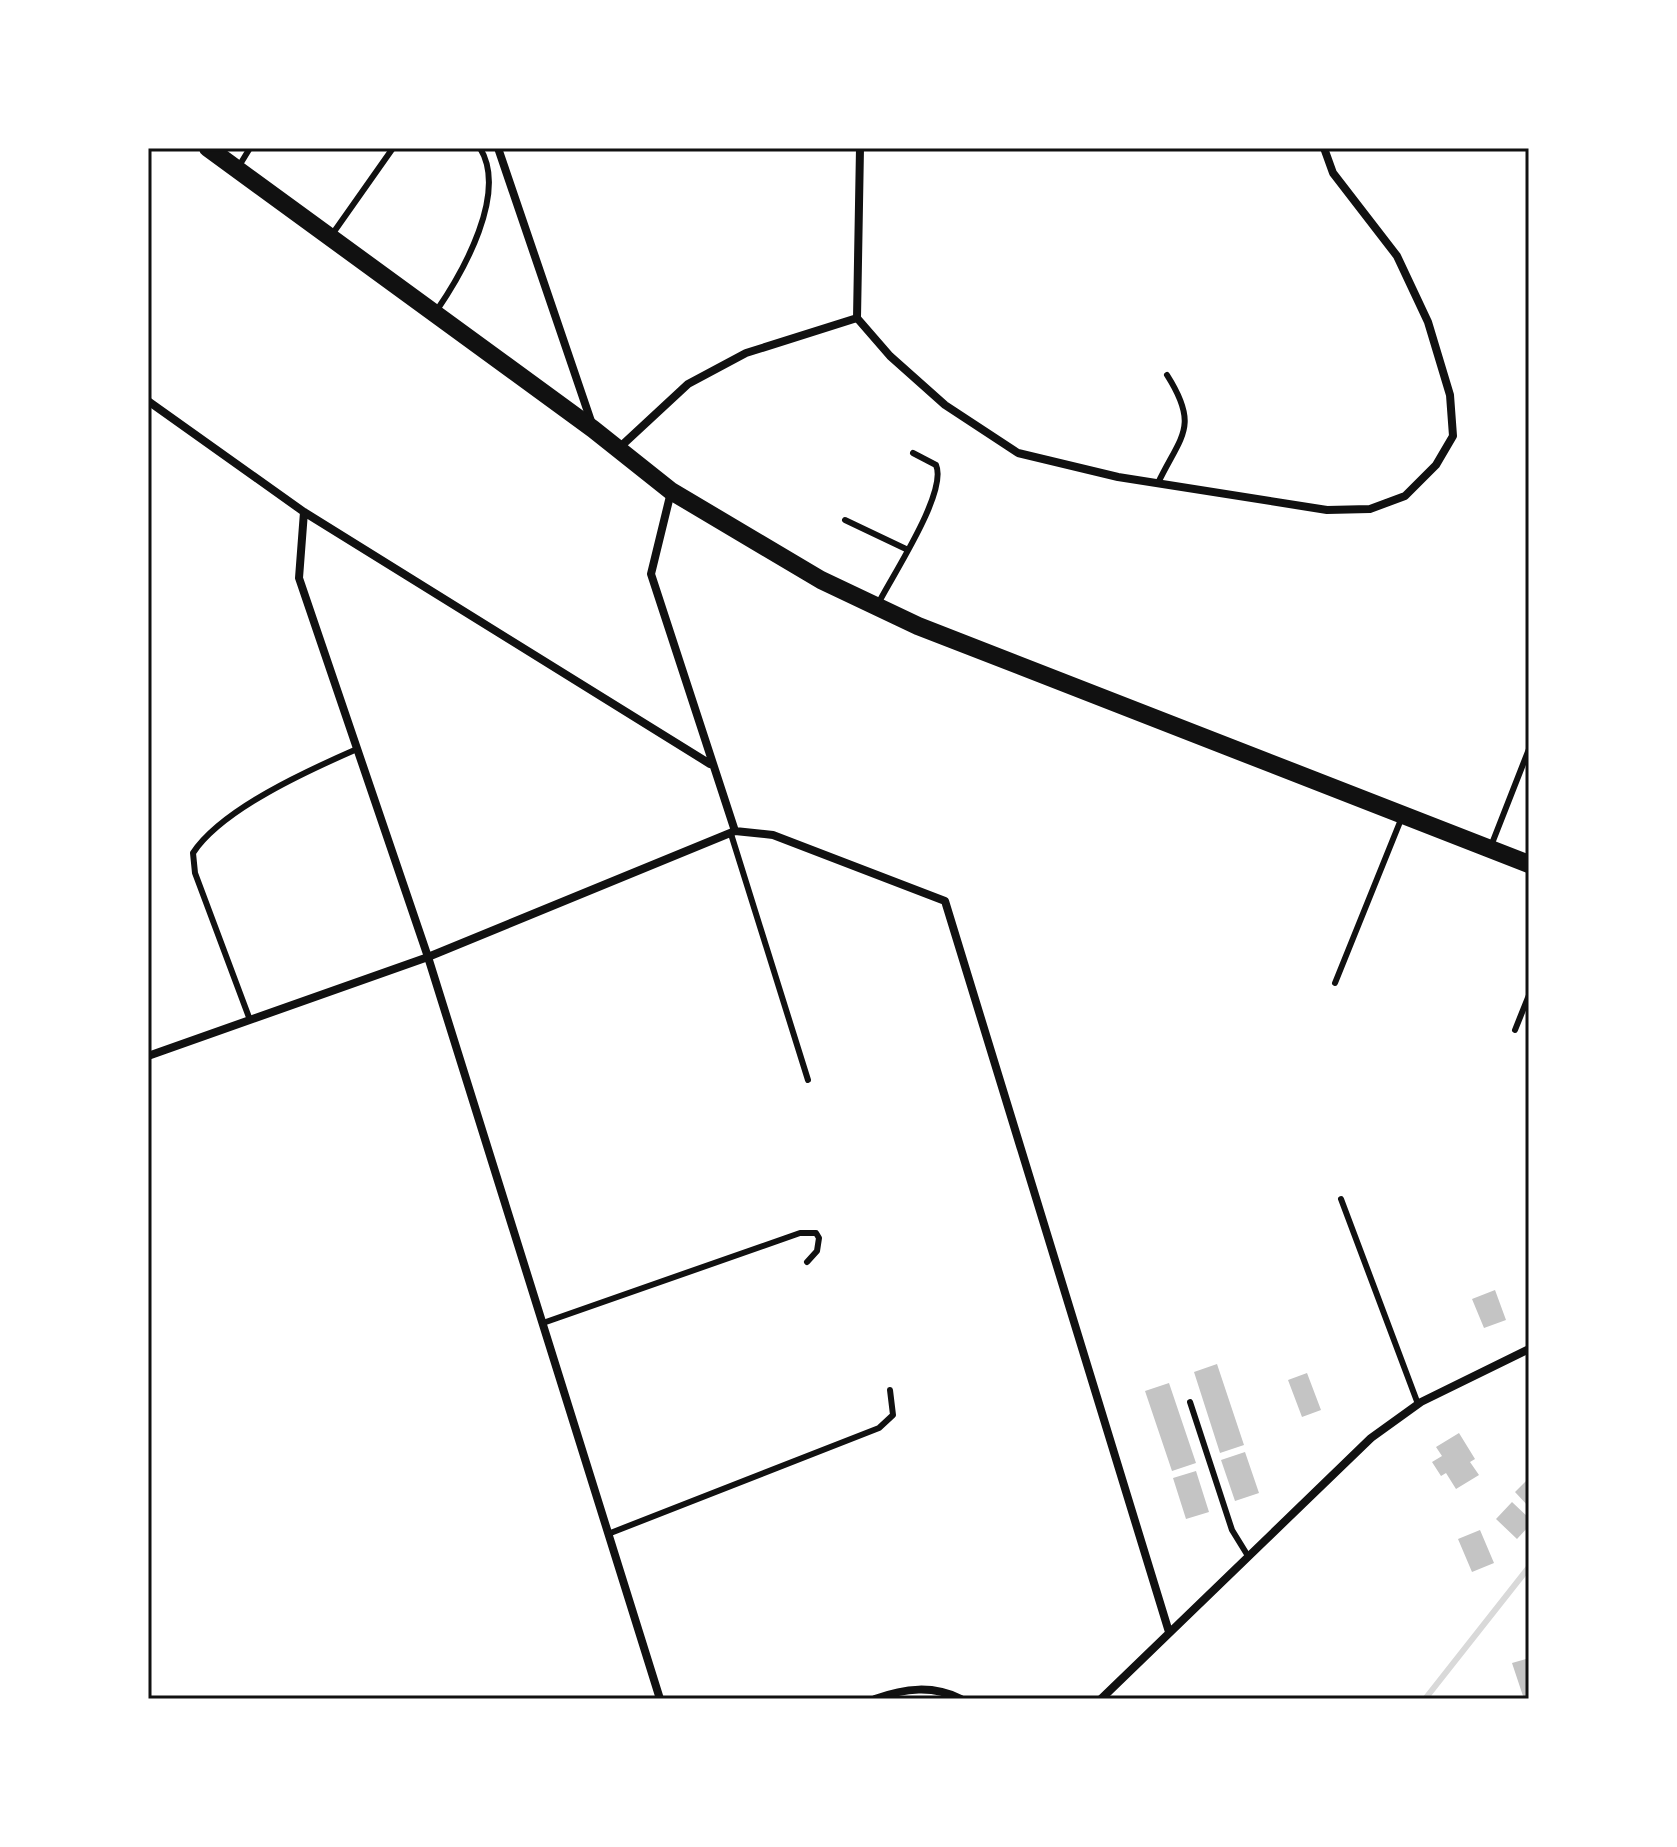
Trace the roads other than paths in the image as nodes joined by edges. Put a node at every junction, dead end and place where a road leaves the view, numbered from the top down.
1 (208, 148) edge
2 (250, 148) edge
3 (393, 148) edge
4 (480, 148) edge
5 (498, 148) edge
6 (860, 148) edge
7 (1324, 148) edge
8 (237, 169) junction
9 (330, 237) junction
10 (435, 313) junction
11 (857, 318) junction
12 (1167, 375) dead end
13 (148, 401) edge
14 (593, 429) junction
15 (619, 448) junction
16 (913, 453) dead end
17 (1158, 483) junction
18 (671, 491) junction
19 (304, 512) junction
20 (845, 520) dead end
21 (906, 549) junction
22 (877, 607) junction
23 (357, 749) junction
24 (1529, 749) edge
25 (710, 764) junction
26 (1404, 814) junction
27 (733, 833) junction
28 (1490, 848) junction
29 (1529, 864) edge
30 (428, 957) junction
31 (1335, 983) dead end
32 (1529, 995) edge
33 (250, 1020) junction
34 (1515, 1030) dead end
35 (148, 1056) edge
36 (808, 1080) dead end
37 (1341, 1199) dead end
38 (807, 1262) dead end
39 (543, 1323) junction
40 (1529, 1349) edge
41 (890, 1390) dead end
42 (1190, 1402) dead end
43 (1418, 1404) junction
44 (608, 1534) junction
45 (1248, 1556) junction
46 (1169, 1632) junction
47 (660, 1699) edge
48 (875, 1699) edge
49 (961, 1699) edge
50 (1101, 1699) edge

1 - 8 main road
2 - 8 lane
3 - 9 lane
4 - 10 lane
5 - 14 street
6 - 11 street
7 - 17 street
8 - 9 main road
9 - 10 main road
10 - 14 main road
11 - 15 street
11 - 17 street
12 - 17 lane
13 - 19 street
14 - 15 main road
15 - 18 main road
16 - 21 lane
18 - 22 main road
18 - 25 street
19 - 23 street
19 - 25 street
20 - 21 lane
21 - 22 lane
22 - 26 main road
23 - 30 street
23 - 33 lane
24 - 28 lane
25 - 27 street
26 - 28 main road
26 - 31 lane
27 - 30 street
27 - 36 lane
27 - 46 street
28 - 29 main road
30 - 33 street
30 - 39 street
32 - 34 lane
33 - 35 street
37 - 43 lane
38 - 39 lane
39 - 44 street
40 - 43 street
41 - 44 lane
42 - 45 lane
43 - 45 street
44 - 47 street
45 - 46 street
46 - 50 street
48 - 49 street

